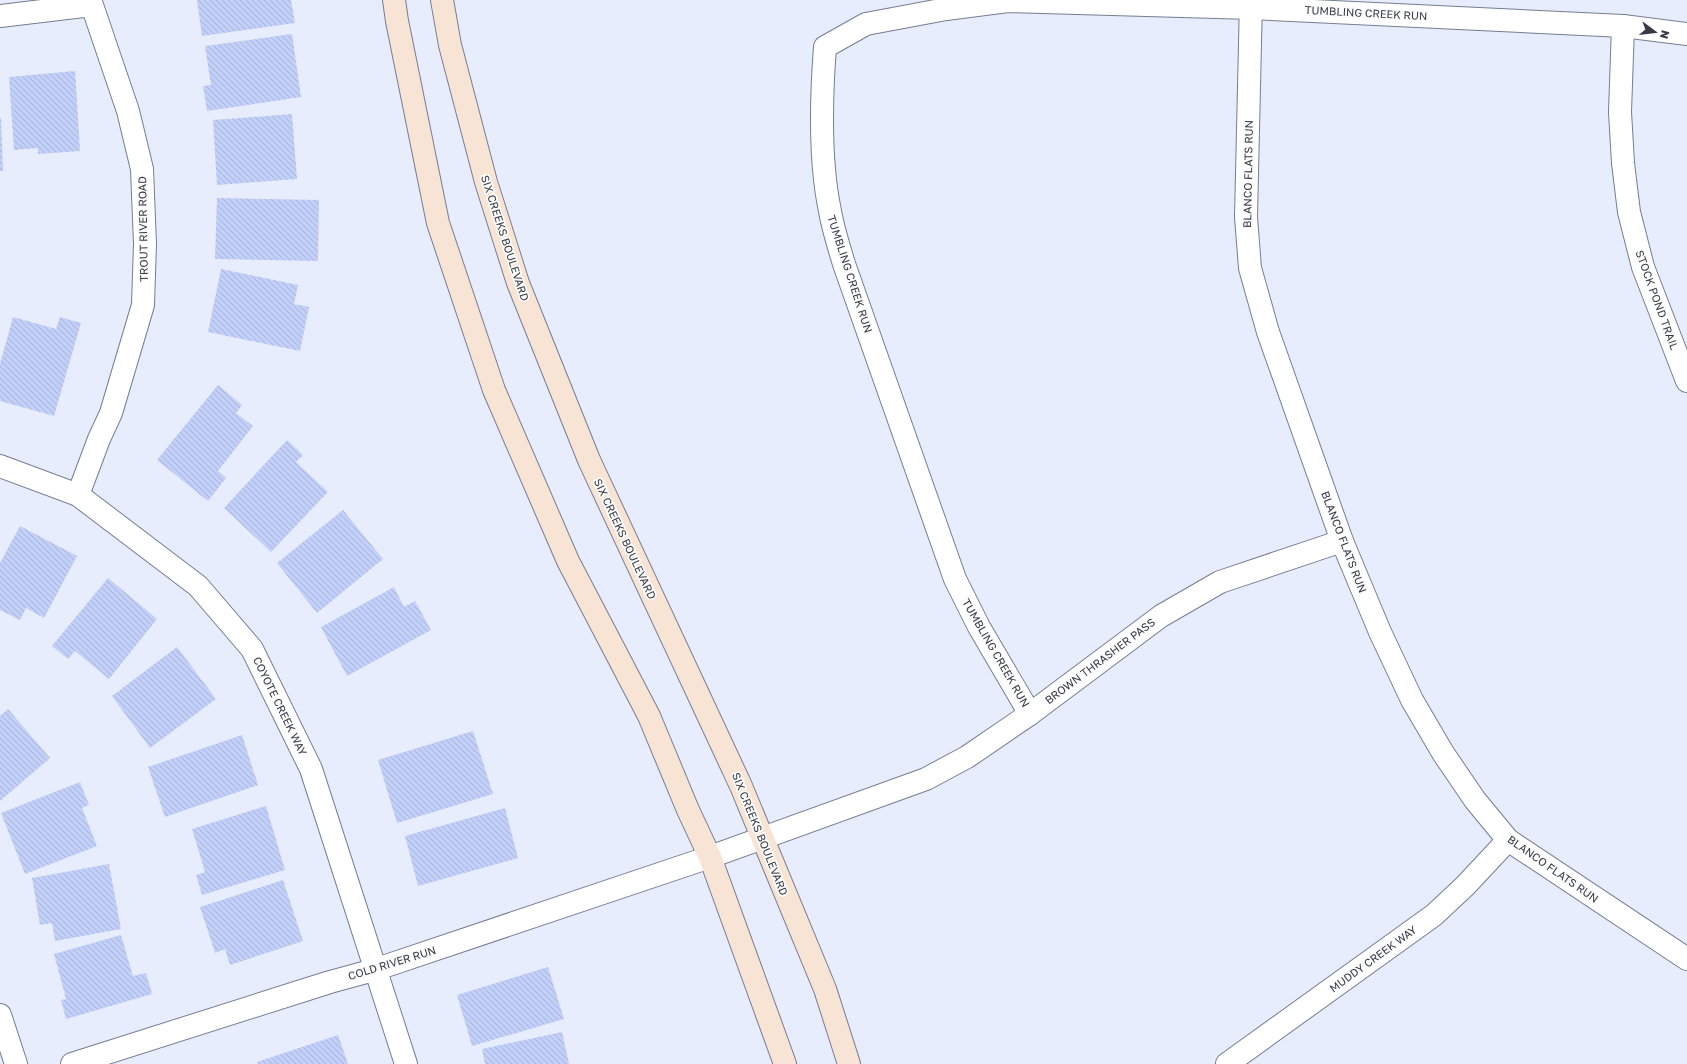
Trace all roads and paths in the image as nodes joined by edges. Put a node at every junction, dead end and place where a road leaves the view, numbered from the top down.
1 (394, 0) edge
2 (442, 0) edge
3 (1251, 4) edge
4 (0, 16) edge
5 (1623, 26) junction
6 (1687, 34) edge
7 (1687, 382) edge
8 (0, 466) edge
9 (78, 495) junction
10 (1342, 541) junction
11 (1030, 714) junction
12 (762, 838) junction
13 (1508, 840) junction
14 (710, 857) junction
15 (1687, 959) edge
16 (374, 970) junction
17 (0, 1015) edge
18 (16, 1064) edge
19 (72, 1064) edge
20 (406, 1064) edge
21 (785, 1064) edge
22 (849, 1064) edge
23 (1227, 1064) edge

1 - 14 street
2 - 12 street, SIX CREEKS BOULEVARD
3 - 5 street, TUMBLING CREEK RUN
3 - 10 street, BLANCO FLATS RUN
3 - 11 street, TUMBLING CREEK RUN
4 - 9 street, TROUT RIVER ROAD
5 - 6 street, TUMBLING CREEK RUN
5 - 7 street, STOCK POND TRAIL
8 - 9 street, COYOTE CREEK WAY
9 - 16 street, COYOTE CREEK WAY
10 - 11 street, BROWN THRASHER PASS
10 - 13 street, BLANCO FLATS RUN
11 - 12 street, BROWN THRASHER PASS
12 - 14 street, BROWN THRASHER PASS
12 - 22 street, SIX CREEKS BOULEVARD
13 - 15 street, BLANCO FLATS RUN
13 - 23 street, MUDDY CREEK WAY
14 - 16 street, COLD RIVER RUN
14 - 21 street
16 - 19 street, COLD RIVER RUN
16 - 20 street, COYOTE CREEK WAY
17 - 18 street

